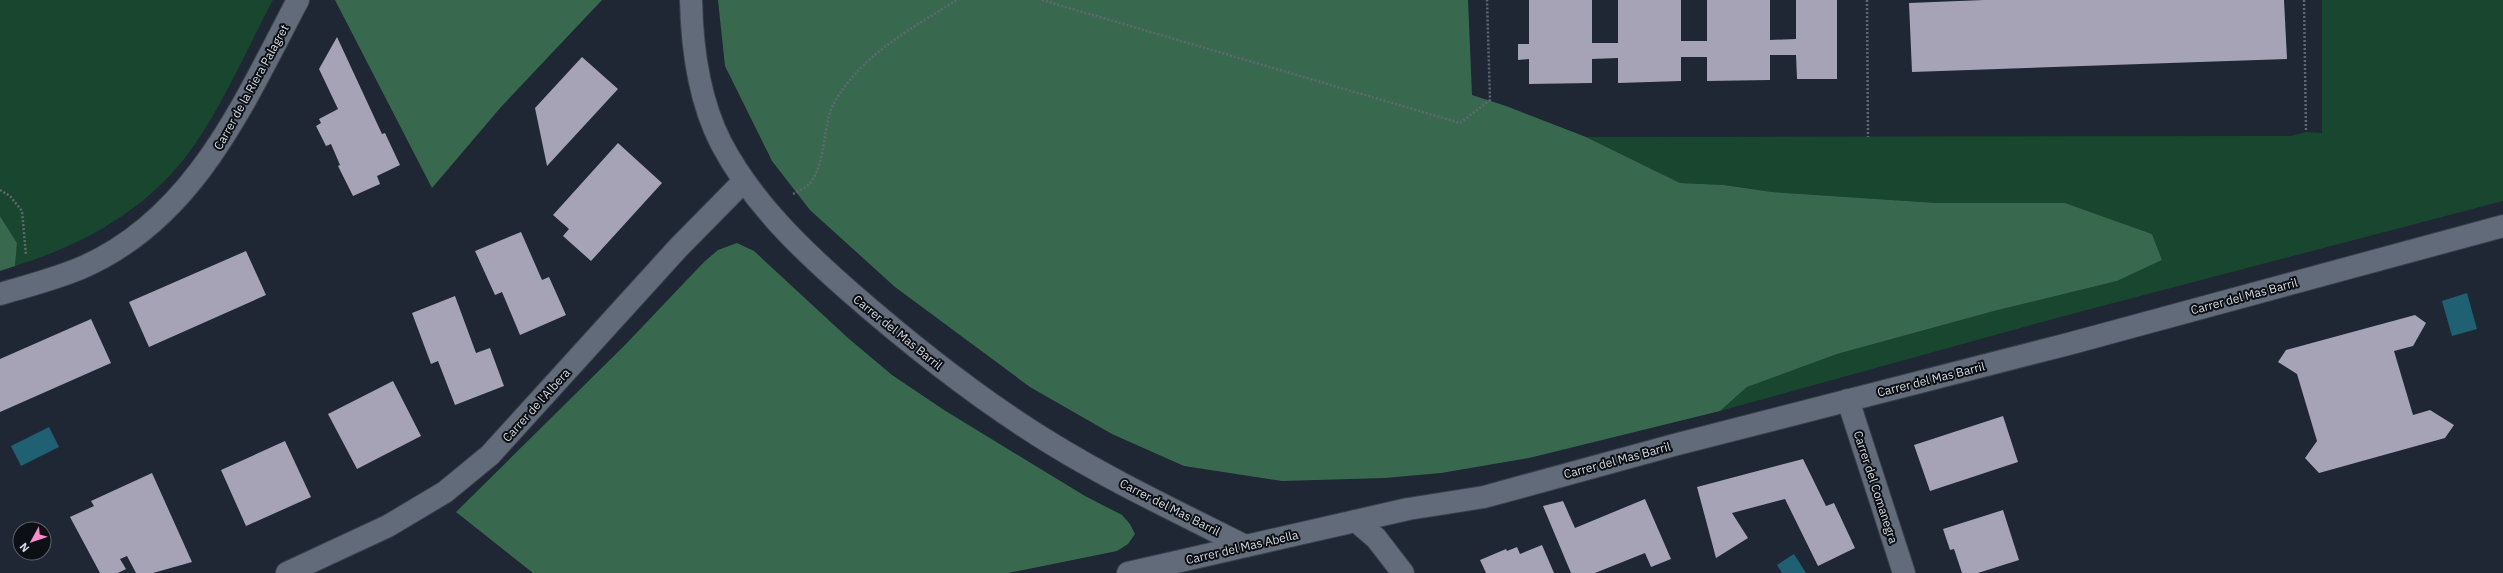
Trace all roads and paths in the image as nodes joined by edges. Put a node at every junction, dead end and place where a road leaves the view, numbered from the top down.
1 (298, 0) edge
2 (691, 0) edge
3 (957, 0) edge
4 (1042, 0) edge
5 (1487, 0) edge
6 (1867, 0) edge
7 (2304, 0) edge
8 (2306, 132) dead end
9 (1868, 137) dead end
10 (744, 182) junction
11 (0, 190) edge
12 (768, 212) junction
13 (2503, 226) edge
14 (25, 258) dead end
15 (0, 294) edge
16 (1848, 400) junction
17 (1356, 521) junction
18 (1245, 546) junction
19 (287, 573) edge
20 (1128, 573) edge
21 (1403, 573) edge
22 (1904, 573) edge

1 - 15 street, Carrer de la Riera Palagret
2 - 10 street, Carrer del Mas Barril
3 - 12 path
4 - 5 path
6 - 9 path
7 - 8 path
10 - 12 street, Carrer del Mas Barril
10 - 19 street, Carrer de l'Albera
11 - 14 path
12 - 18 street, Carrer del Mas Barril
13 - 16 street, Carrer del Mas Barril
16 - 17 street, Carrer del Mas Barril
16 - 22 street, Carrer del Comanegra
17 - 18 street, Carrer del Mas Abella
17 - 21 street
18 - 20 street, Carrer del Mas Abella

